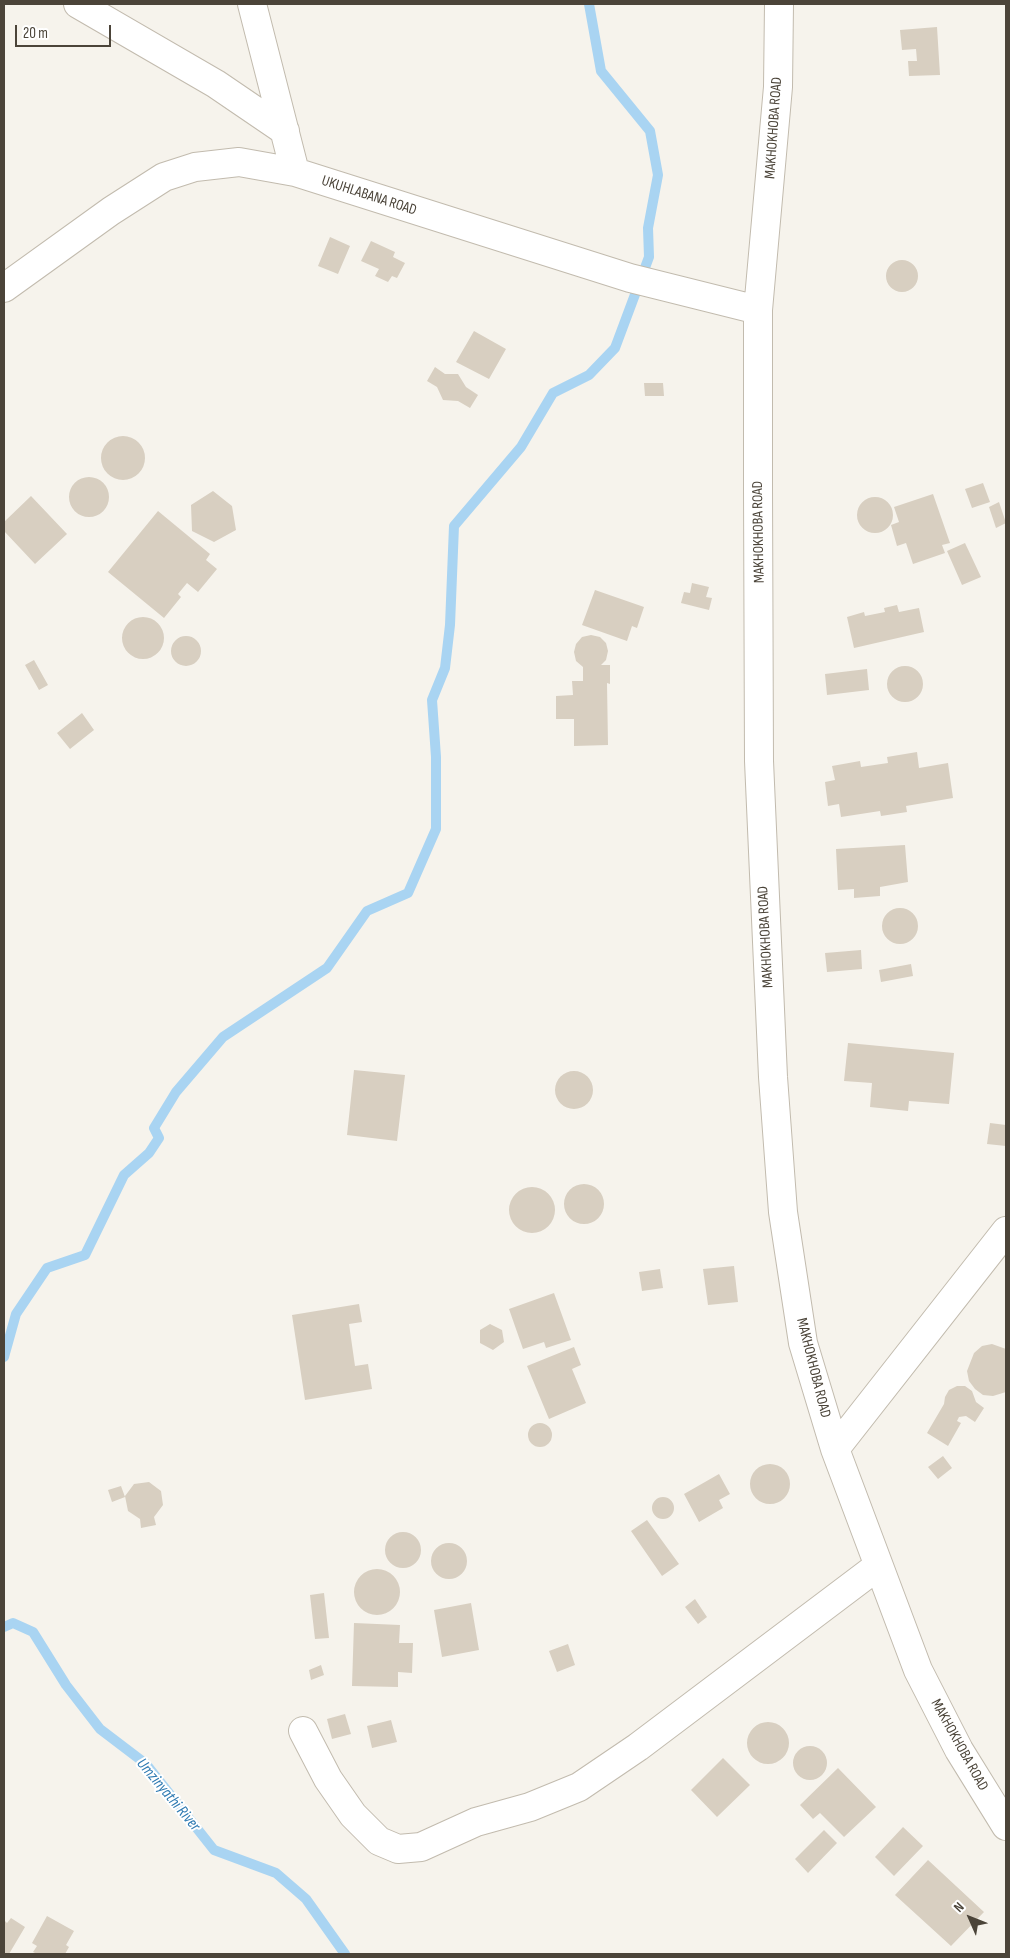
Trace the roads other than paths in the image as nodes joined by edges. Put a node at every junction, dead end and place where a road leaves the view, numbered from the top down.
1 (78, 4) edge
2 (252, 4) edge
3 (779, 4) edge
4 (285, 132) junction
5 (295, 172) junction
6 (4, 288) edge
7 (758, 310) junction
8 (1006, 1231) edge
9 (834, 1449) junction
10 (878, 1566) junction
11 (303, 1731) dead end
12 (1006, 1826) edge

1 - 4 street
2 - 4 street
3 - 7 street, MAKHOKHOBA ROAD
4 - 5 street
5 - 6 street, UKUHLABANA ROAD
5 - 7 street, UKUHLABANA ROAD
7 - 9 street, MAKHOKHOBA ROAD
8 - 9 street
9 - 10 street, MAKHOKHOBA ROAD
10 - 11 street
10 - 12 street, MAKHOKHOBA ROAD

